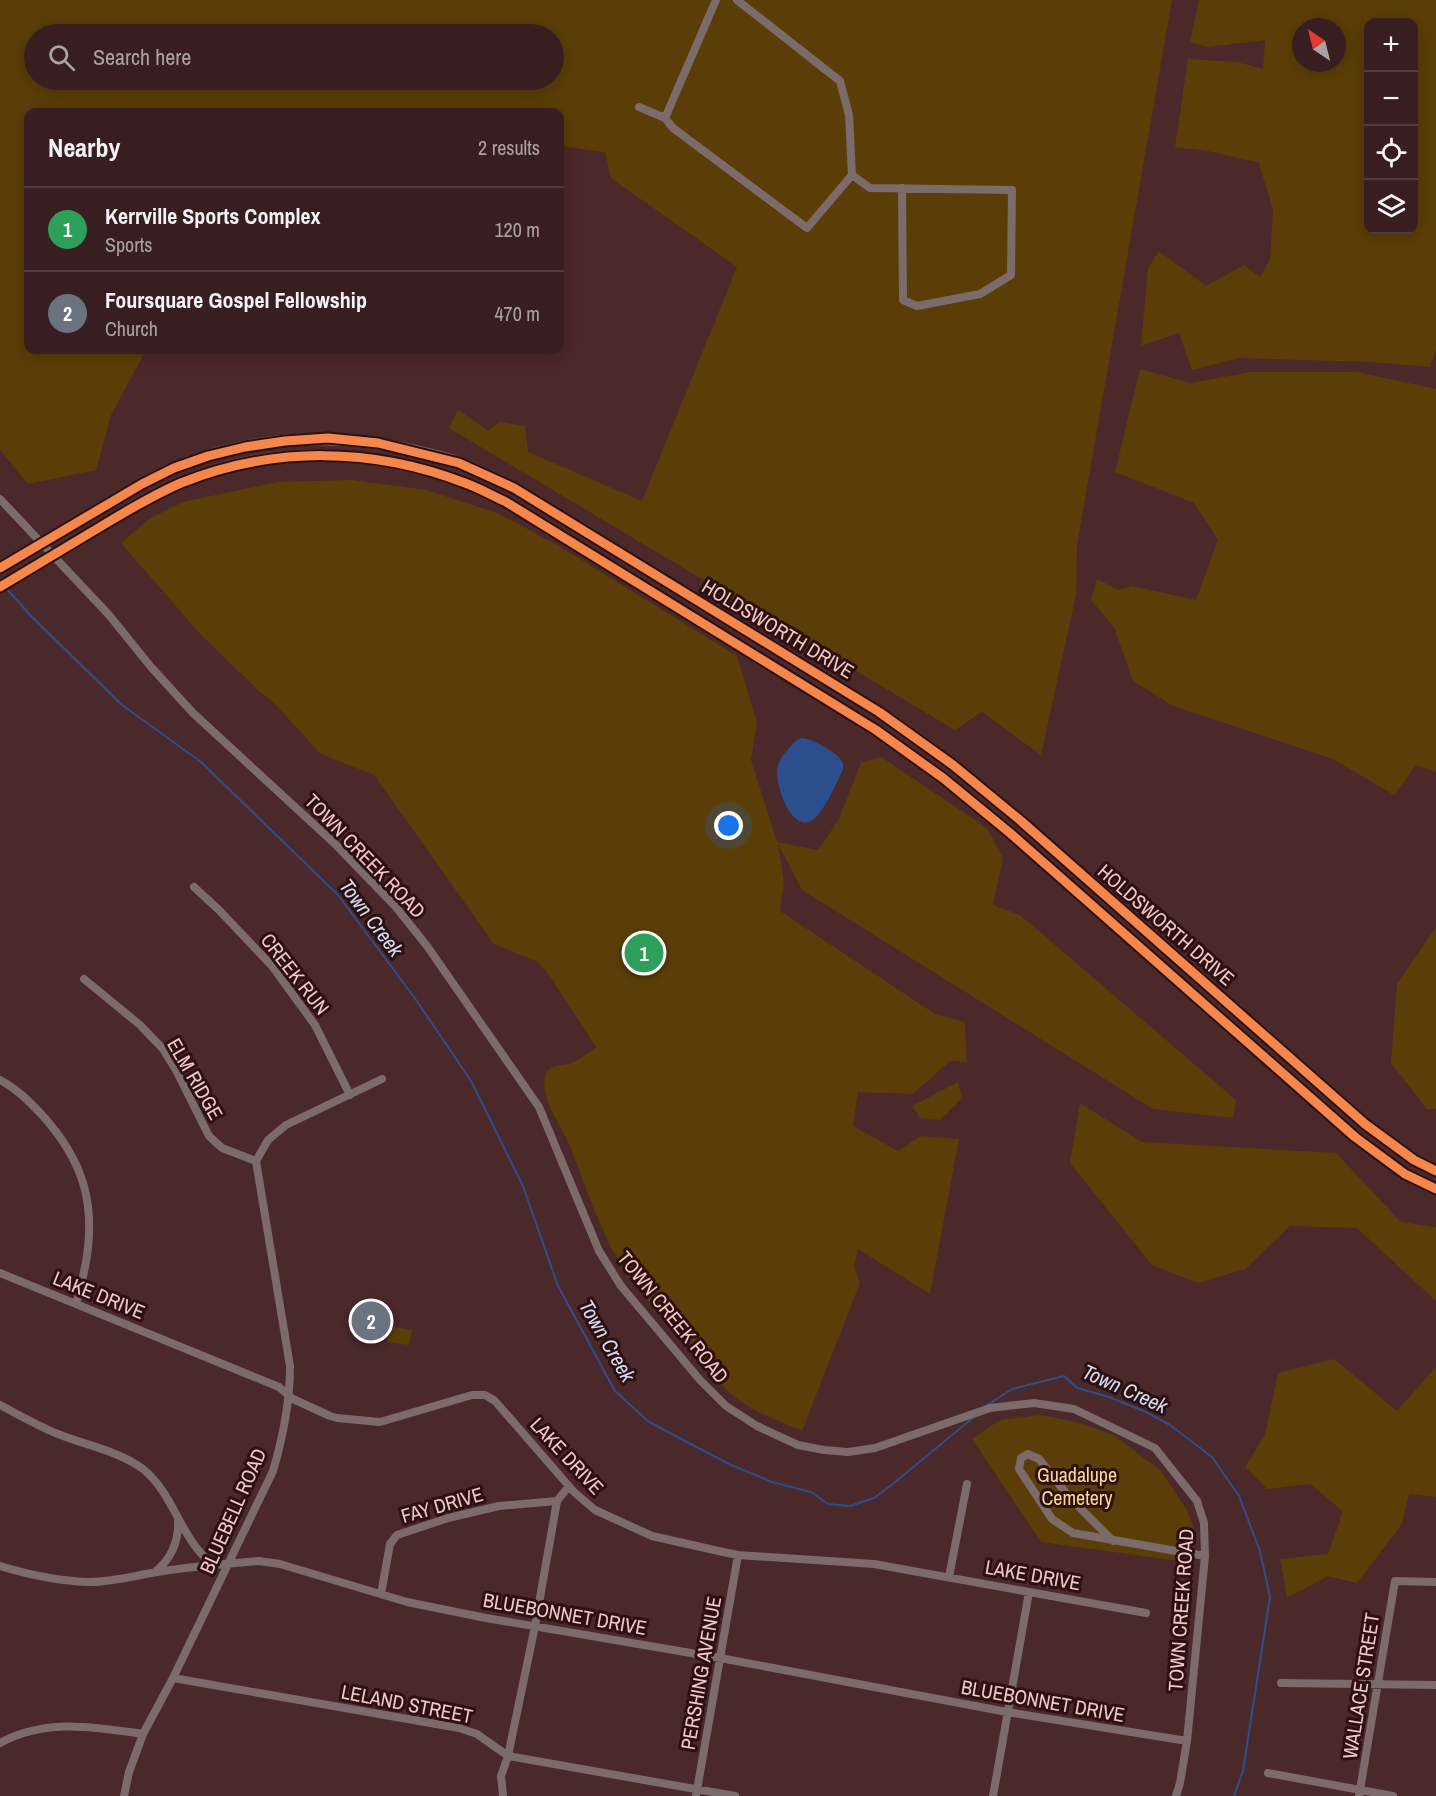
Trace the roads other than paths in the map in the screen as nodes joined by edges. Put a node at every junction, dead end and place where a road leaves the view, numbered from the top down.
1 (716, 0) edge
2 (737, 0) edge
3 (639, 107) dead end
4 (665, 118) junction
5 (852, 175) junction
6 (902, 188) junction
7 (0, 498) edge
8 (0, 568) edge
9 (0, 587) edge
10 (806, 668) junction
11 (798, 682) junction
12 (194, 887) dead end
13 (84, 979) dead end
14 (1224, 1000) junction
15 (1213, 1012) junction
16 (382, 1079) dead end
17 (0, 1080) edge
18 (350, 1095) junction
19 (256, 1161) junction
20 (1436, 1171) edge
21 (1436, 1190) edge
22 (0, 1273) edge
23 (76, 1303) junction
24 (288, 1394) junction
25 (0, 1405) edge
26 (967, 1484) dead end
27 (569, 1486) junction
28 (557, 1500) junction
29 (178, 1520) junction
30 (1113, 1541) junction
31 (738, 1555) junction
32 (1205, 1556) junction
33 (228, 1564) junction
34 (213, 1565) junction
35 (0, 1566) edge
36 (155, 1572) junction
37 (949, 1577) junction
38 (1436, 1582) edge
39 (1029, 1592) junction
40 (381, 1594) junction
41 (1146, 1613) dead end
42 (535, 1626) junction
43 (720, 1658) junction
44 (173, 1678) junction
45 (1281, 1683) dead end
46 (1378, 1683) junction
47 (1436, 1684) edge
48 (1007, 1712) junction
49 (143, 1734) junction
50 (1187, 1741) junction
51 (0, 1743) edge
52 (508, 1756) junction
53 (1268, 1773) dead end
54 (696, 1793) edge
55 (1360, 1793) edge
56 (124, 1796) edge
57 (503, 1796) edge
58 (735, 1796) edge
59 (993, 1796) edge
60 (1176, 1796) edge
61 (1393, 1796) edge

1 - 4 street
2 - 5 street
3 - 4 street
4 - 5 street
5 - 6 street
6 - 6 street
7 - 32 street, TOWN CREEK ROAD
8 - 10 main road, HOLDSWORTH DRIVE, bridge
9 - 11 main road, HOLDSWORTH DRIVE, bridge
10 - 11 main road
10 - 14 main road, HOLDSWORTH DRIVE
11 - 15 main road, HOLDSWORTH DRIVE
12 - 18 street, CREEK RUN
13 - 19 street, ELM RIDGE
14 - 15 main road
14 - 20 main road, HOLDSWORTH DRIVE
15 - 21 main road, HOLDSWORTH DRIVE
16 - 18 street
17 - 23 street
18 - 19 street
19 - 24 street, BLUEBELL ROAD
22 - 23 street, LAKE DRIVE
23 - 24 street, LAKE DRIVE
24 - 27 street, LAKE DRIVE
24 - 33 street, BLUEBELL ROAD
25 - 29 street
26 - 37 street
27 - 28 street
27 - 31 street, LAKE DRIVE
28 - 40 street, FAY DRIVE
28 - 42 street
29 - 34 street
29 - 36 street
30 - 30 street
30 - 32 street
31 - 37 street, LAKE DRIVE
31 - 43 street, PERSHING AVENUE
32 - 50 street, TOWN CREEK ROAD
33 - 34 street, BLUEBONNET DRIVE
33 - 40 street, BLUEBONNET DRIVE
33 - 44 street, BLUEBELL ROAD
34 - 36 street, BLUEBONNET DRIVE
35 - 36 street, BLUEBONNET DRIVE
37 - 39 street, LAKE DRIVE
38 - 46 street, WALLACE STREET
39 - 41 street, LAKE DRIVE
39 - 48 street
40 - 42 street, BLUEBONNET DRIVE
42 - 43 street, BLUEBONNET DRIVE
42 - 52 street
43 - 48 street, BLUEBONNET DRIVE
43 - 54 street, PERSHING AVENUE
44 - 49 street, BLUEBELL ROAD
44 - 52 street, LELAND STREET
45 - 46 street
46 - 47 street
46 - 55 street, WALLACE STREET
48 - 50 street, BLUEBONNET DRIVE
48 - 59 street
49 - 51 street
49 - 56 street, BLUEBELL ROAD
50 - 60 street, TOWN CREEK ROAD
52 - 54 street, LELAND STREET
52 - 57 street
53 - 55 street
54 - 58 street, LELAND STREET
55 - 61 street

